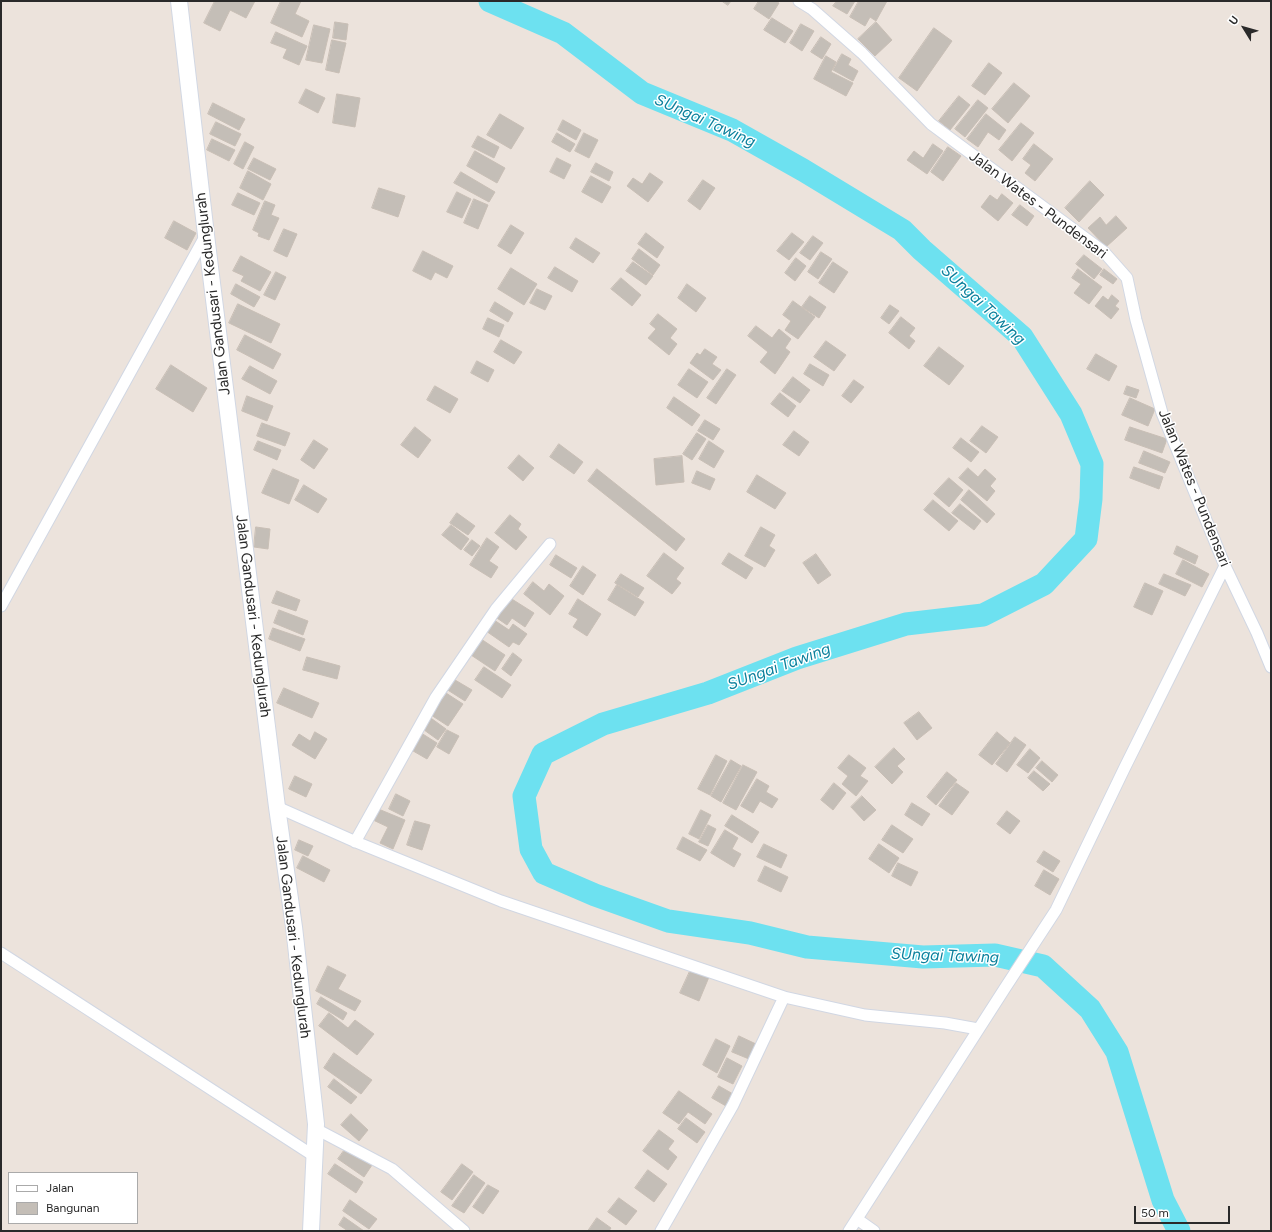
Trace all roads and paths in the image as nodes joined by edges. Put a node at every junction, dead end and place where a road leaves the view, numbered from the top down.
1 (179, 1) edge
2 (799, 1) edge
3 (206, 235) junction
4 (550, 544) dead end
5 (1225, 566) junction
6 (1, 606) edge
7 (1271, 667) edge
8 (276, 807) junction
9 (356, 842) junction
10 (1, 953) edge
11 (784, 997) junction
12 (978, 1030) junction
13 (316, 1129) junction
14 (314, 1156) junction
15 (857, 1219) junction
16 (311, 1231) edge
17 (464, 1231) edge
18 (661, 1231) edge
19 (849, 1231) edge
20 (874, 1231) edge

1 - 3 street, Jalan Gandusari - Kedunglurah
2 - 5 street, Jalan Wates - Pundensari
3 - 6 street
3 - 8 street, Jalan Gandusari - Kedunglurah
4 - 9 street
5 - 7 street, Jalan Wates - Pundensari
5 - 12 street
8 - 9 street
8 - 13 street, Jalan Gandusari - Kedunglurah
9 - 11 street
10 - 14 street
11 - 12 street
11 - 18 street
12 - 15 street
13 - 14 street, Jalan Gandusari - Kedunglurah
13 - 17 street
14 - 16 street, Jalan Gandusari - Kedunglurah
15 - 19 street
15 - 20 street

